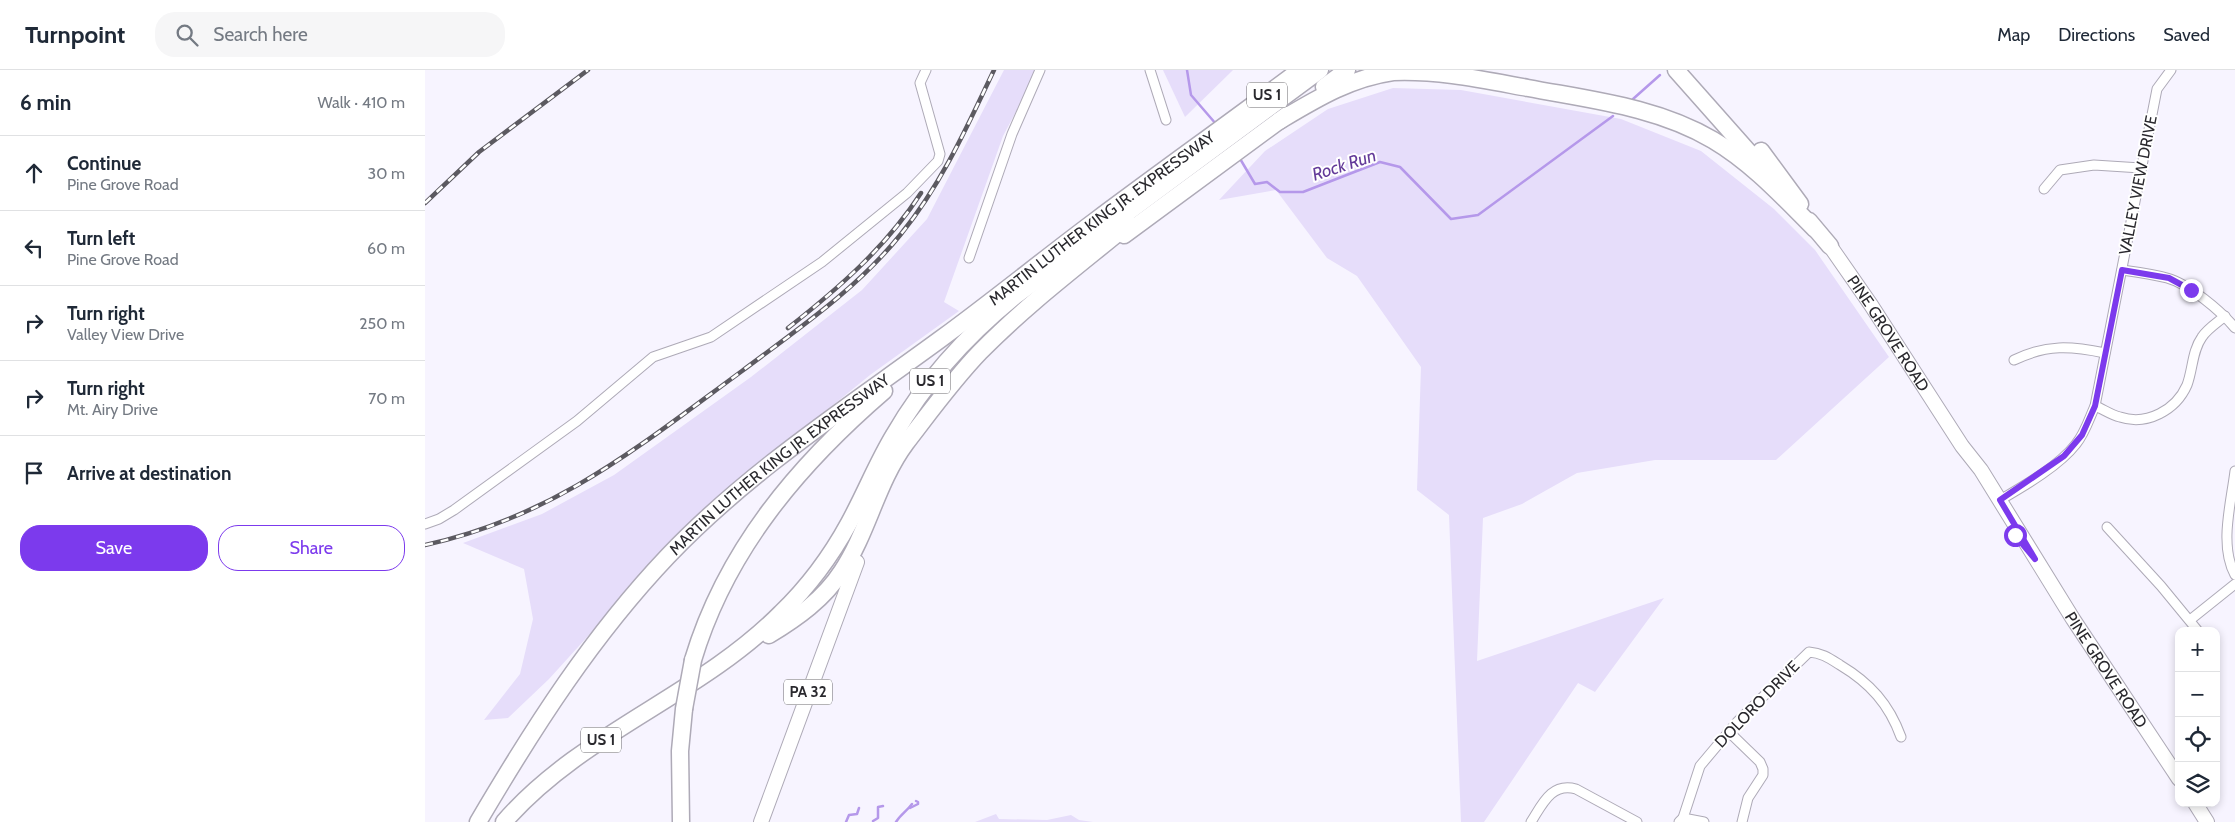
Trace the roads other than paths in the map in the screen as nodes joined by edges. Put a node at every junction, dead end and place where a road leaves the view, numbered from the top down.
1 (926, 70) edge
2 (1040, 70) edge
3 (1151, 70) edge
4 (1281, 70) edge
5 (1300, 70) edge
6 (1320, 70) edge
7 (1347, 70) edge
8 (1676, 70) edge
9 (1691, 70) edge
10 (2171, 70) edge
11 (1166, 120) dead end
12 (1279, 120) junction
13 (1239, 128) junction
14 (1215, 146) junction
15 (2141, 168) junction
16 (2044, 188) dead end
17 (1815, 229) junction
18 (1830, 246) junction
19 (969, 258) dead end
20 (2122, 270) junction
21 (2225, 316) junction
22 (2235, 328) edge
23 (943, 337) junction
24 (2105, 353) junction
25 (2014, 360) dead end
26 (2095, 406) junction
27 (928, 415) junction
28 (1962, 446) junction
29 (784, 453) junction
30 (2235, 471) edge
31 (2234, 485) edge
32 (2000, 500) junction
33 (425, 524) edge
34 (2107, 528) dead end
35 (2035, 559) junction
36 (857, 562) joint
37 (2235, 575) edge
38 (2235, 584) edge
39 (2190, 620) junction
40 (2195, 627) edge
41 (709, 671) junction
42 (1728, 732) junction
43 (1901, 737) dead end
44 (2175, 773) edge
45 (2198, 807) edge
46 (1681, 820) edge
47 (478, 822) edge
48 (504, 822) edge
49 (681, 822) edge
50 (761, 822) edge
51 (1531, 822) edge
52 (1637, 822) edge
53 (1704, 822) edge
54 (1742, 822) edge
55 (2207, 822) edge

1 - 33 street
2 - 19 street
3 - 11 street
4 - 13 highway
5 - 13 highway, US 1
6 - 13 highway, US 1
7 - 12 highway
8 - 17 highway, PINE GROVE ROAD
9 - 18 highway, PINE GROVE ROAD
10 - 15 street, VALLEY VIEW DRIVE
12 - 13 highway
12 - 17 highway
13 - 14 highway
13 - 14 highway
14 - 23 highway, MARTIN LUTHER KING JR. EXPRESSWAY / US 1
14 - 27 highway
14 - 29 highway
14 - 41 highway, MARTIN LUTHER KING JR. EXPRESSWAY / US 1
15 - 16 street
15 - 20 street, VALLEY VIEW DRIVE
17 - 18 highway, PINE GROVE ROAD
18 - 28 main road, PINE GROVE ROAD
20 - 21 street
20 - 24 street, VALLEY VIEW DRIVE
21 - 22 street
21 - 26 street
23 - 29 highway, MARTIN LUTHER KING JR. EXPRESSWAY / US 1
23 - 49 highway, bridge
24 - 25 street
24 - 26 street, VALLEY VIEW DRIVE
26 - 32 street, VALLEY VIEW DRIVE
27 - 36 highway
27 - 41 highway
28 - 32 main road, PINE GROVE ROAD
28 - 35 main road, PINE GROVE ROAD
29 - 47 highway, MARTIN LUTHER KING JR. EXPRESSWAY / US 1
30 - 31 street
31 - 37 street
32 - 35 main road, PINE GROVE ROAD
34 - 39 street
35 - 44 main road, PINE GROVE ROAD
36 - 50 main road, PA 32
38 - 39 street
39 - 40 street
41 - 48 highway, MARTIN LUTHER KING JR. EXPRESSWAY / US 1
42 - 43 street, DOLORO DRIVE
42 - 46 street, DOLORO DRIVE
42 - 54 street
45 - 55 main road
46 - 53 street
51 - 52 street

